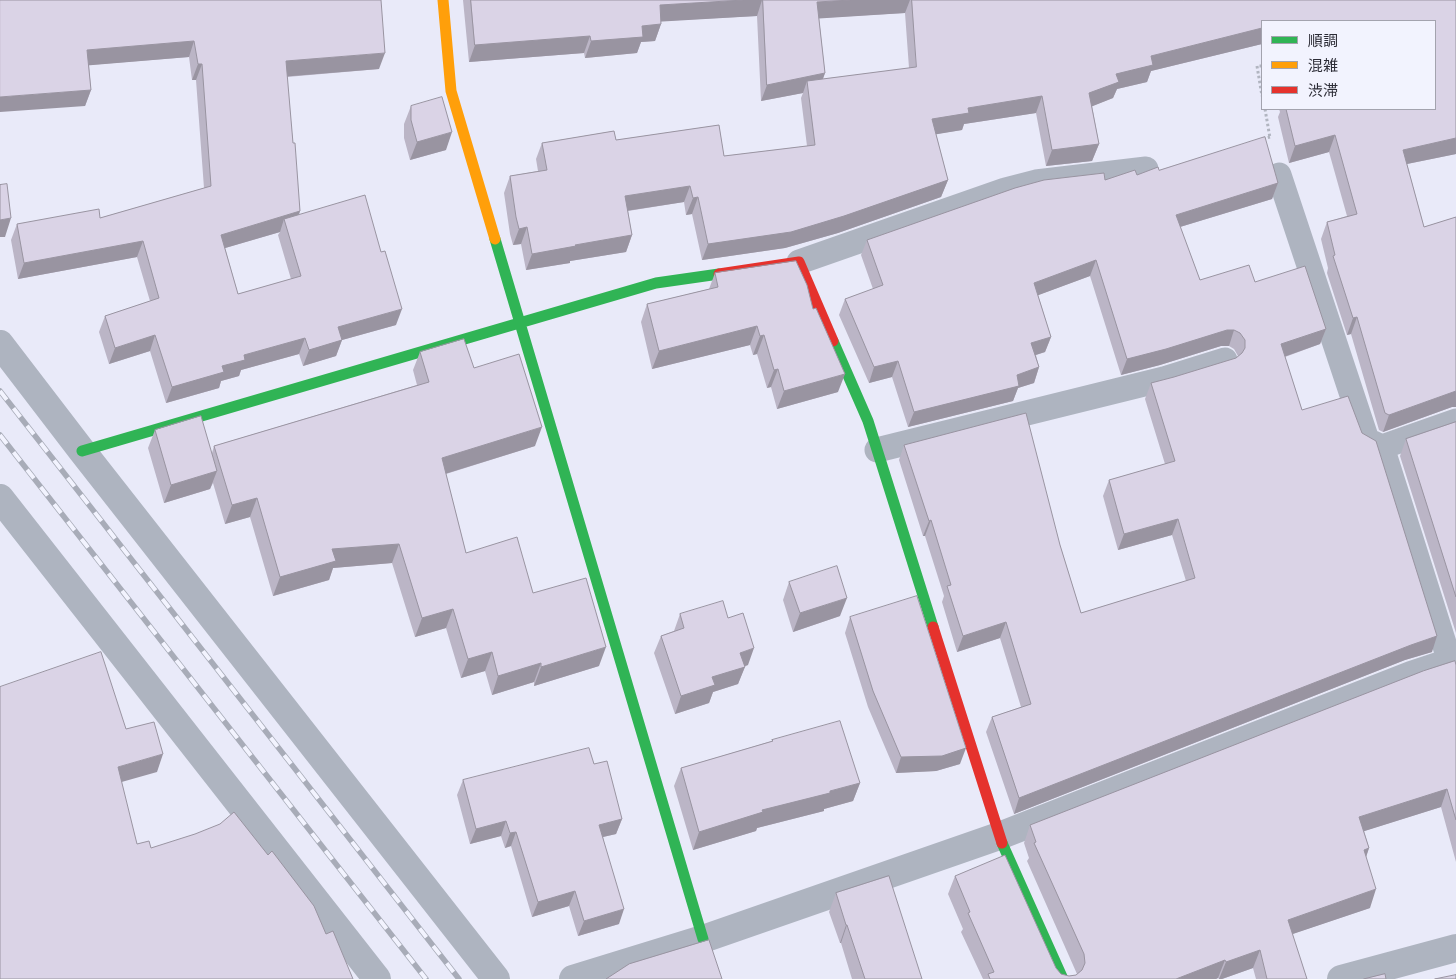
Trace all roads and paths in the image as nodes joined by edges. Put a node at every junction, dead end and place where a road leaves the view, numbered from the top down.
1 (443, 0) edge
2 (1261, 66) edge
3 (1261, 90) edge
4 (1270, 137) dead end
5 (1262, 140) edge
6 (1146, 169) edge
7 (1279, 175) dead end
8 (799, 262) junction
9 (520, 323) junction
10 (0, 344) edge
11 (1225, 360) edge
12 (1456, 422) edge
13 (1382, 447) junction
14 (877, 450) junction
15 (82, 451) junction
16 (0, 498) edge
17 (1453, 661) edge
18 (999, 836) junction
19 (703, 939) junction
20 (1456, 948) edge
21 (377, 979) edge
22 (496, 979) edge
23 (573, 979) edge
24 (1063, 979) edge
25 (1341, 979) edge

1 - 9 street
2 - 3 path
4 - 5 path
6 - 8 lane
7 - 13 lane
8 - 9 street
8 - 14 street
9 - 15 street
9 - 19 street
10 - 15 street
11 - 14 lane
12 - 13 lane
13 - 17 lane
14 - 18 street
15 - 22 street
16 - 21 street
17 - 18 street
18 - 19 street
18 - 24 street
19 - 23 street
20 - 25 street

